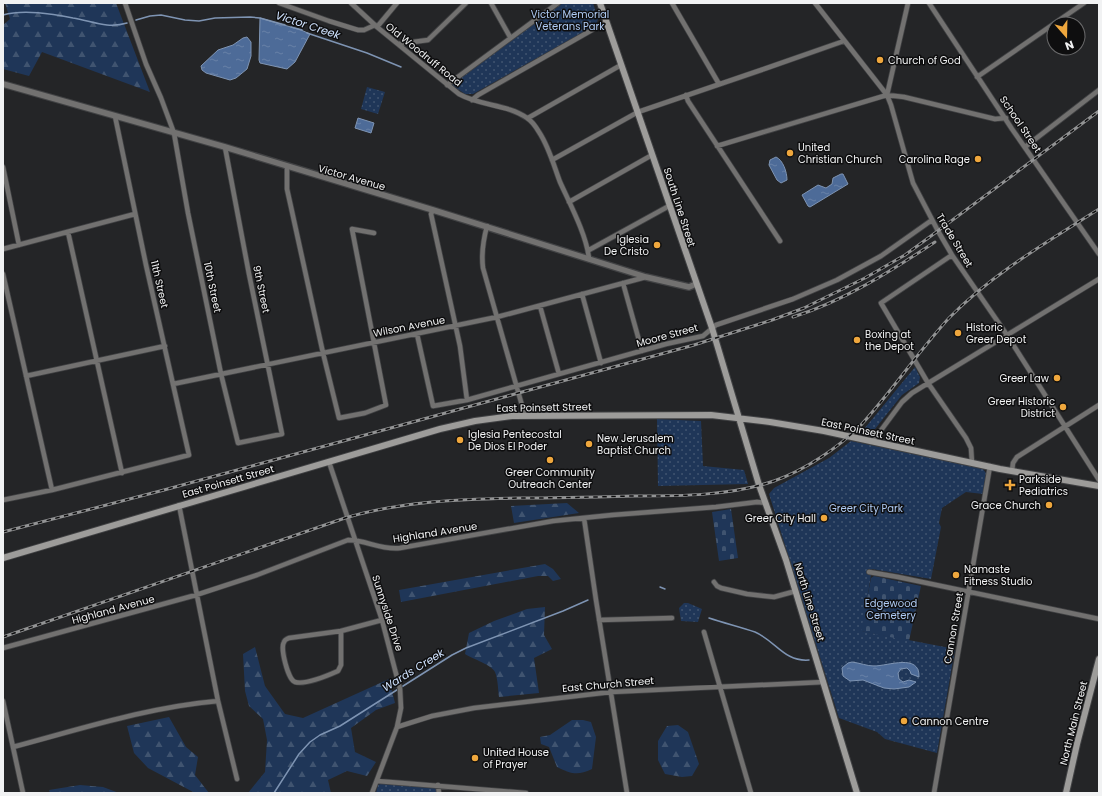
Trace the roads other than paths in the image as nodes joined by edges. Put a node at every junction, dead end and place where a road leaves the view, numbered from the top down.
1 (125, 3) edge
2 (279, 3) edge
3 (350, 3) edge
4 (397, 3) edge
5 (466, 3) edge
6 (491, 3) edge
7 (558, 3) edge
8 (600, 3) edge
9 (672, 3) edge
10 (815, 3) edge
11 (908, 3) edge
12 (929, 3) edge
13 (1084, 3) edge
14 (606, 22) junction
15 (376, 26) junction
16 (510, 37) junction
17 (844, 41) junction
18 (398, 44) junction
19 (621, 65) junction
20 (977, 77) junction
21 (3, 84) edge
22 (719, 84) junction
23 (447, 85) junction
24 (1099, 90) edge
25 (686, 95) junction
26 (887, 95) junction
27 (472, 100) junction
28 (638, 112) junction
29 (115, 116) junction
30 (528, 118) junction
31 (1006, 118) junction
32 (174, 134) junction
33 (717, 146) junction
34 (225, 147) junction
35 (1025, 147) junction
36 (652, 155) junction
37 (552, 160) junction
38 (3, 167) edge
39 (287, 167) junction
40 (569, 202) junction
41 (669, 206) junction
42 (433, 210) junction
43 (135, 214) junction
44 (932, 220) junction
45 (487, 226) junction
46 (68, 232) junction
47 (374, 233) dead end
48 (780, 241) dead end
49 (19, 245) junction
50 (3, 248) edge
51 (589, 250) junction
52 (1099, 254) edge
53 (952, 255) junction
54 (590, 259) junction
55 (3, 274) edge
56 (646, 277) junction
57 (1099, 278) edge
58 (623, 283) junction
59 (696, 284) junction
60 (582, 294) junction
61 (540, 306) junction
62 (497, 317) junction
63 (455, 326) junction
64 (712, 328) junction
65 (416, 334) junction
66 (1007, 335) junction
67 (374, 343) junction
68 (165, 346) junction
69 (642, 351) junction
70 (323, 353) junction
71 (96, 361) junction
72 (601, 363) junction
73 (268, 364) junction
74 (221, 374) junction
75 (559, 374) junction
76 (26, 376) junction
77 (928, 383) junction
78 (173, 384) junction
79 (517, 386) junction
80 (467, 400) junction
81 (1099, 405) edge
82 (525, 416) junction
83 (739, 418) junction
84 (1064, 427) junction
85 (873, 442) junction
86 (238, 443) joint
87 (329, 462) junction
88 (972, 463) junction
89 (990, 466) junction
90 (1012, 471) junction
91 (122, 473) junction
92 (1098, 479) edge
93 (1091, 484) junction
94 (1099, 486) edge
95 (52, 490) junction
96 (3, 500) edge
97 (766, 503) junction
98 (179, 505) junction
99 (584, 518) junction
100 (355, 540) junction
101 (3, 558) edge
102 (869, 572) dead end
103 (714, 582) dead end
104 (796, 591) junction
105 (968, 592) junction
106 (196, 595) junction
107 (672, 618) dead end
108 (1099, 619) edge
109 (382, 620) junction
110 (599, 620) junction
111 (341, 631) junction
112 (704, 632) dead end
113 (3, 648) edge
114 (1099, 659) edge
115 (824, 682) junction
116 (719, 686) junction
117 (611, 692) junction
118 (218, 700) junction
119 (3, 701) edge
120 (397, 727) junction
121 (13, 747) junction
122 (237, 778) dead end
123 (376, 781) junction
124 (438, 785) junction
125 (480, 791) edge
126 (23, 793) edge
127 (372, 793) edge
128 (439, 793) edge
129 (526, 793) edge
130 (628, 793) edge
131 (751, 793) edge
132 (857, 793) edge
133 (934, 793) edge
134 (1066, 793) edge

1 - 32 street, 10th Street
2 - 15 street
3 - 15 street, Old Woodruff Road
4 - 15 street
5 - 18 street
6 - 16 street
7 - 16 street
8 - 14 main road, South Line Street
9 - 22 street
10 - 17 street, Trade Street
11 - 26 street
12 - 20 street, School Street
13 - 20 street
14 - 19 main road, South Line Street
14 - 27 street
15 - 18 street, Old Woodruff Road
16 - 23 street
17 - 22 street
17 - 26 street, Trade Street
18 - 23 street, Old Woodruff Road
19 - 28 main road, South Line Street
19 - 30 street
20 - 31 street, School Street
21 - 29 street, Victor Avenue
22 - 25 street
23 - 27 street, Old Woodruff Road
24 - 35 street
25 - 28 street
25 - 33 street
26 - 31 street
26 - 33 street
26 - 44 street, Trade Street
27 - 30 street, Old Woodruff Road
28 - 36 main road, South Line Street
28 - 37 street
29 - 32 street, Victor Avenue
29 - 43 street, 11th Street
30 - 37 street, Old Woodruff Road
31 - 35 street, School Street
32 - 34 street, Victor Avenue
32 - 74 street, 10th Street
33 - 48 street
34 - 39 street, Victor Avenue
34 - 73 street, 9th Street
35 - 52 street, School Street
36 - 40 street
36 - 41 main road, South Line Street
37 - 40 street, Old Woodruff Road
38 - 49 street
39 - 42 street, Victor Avenue
39 - 70 street
40 - 51 street, Old Woodruff Road
41 - 51 street
41 - 59 main road, South Line Street
42 - 45 street, Victor Avenue
42 - 63 street
43 - 46 street
43 - 68 street, 11th Street
44 - 53 street, Trade Street
44 - 64 street, Moore Street
45 - 54 street, Victor Avenue
45 - 62 street
46 - 49 street
46 - 71 street
47 - 67 street
49 - 50 street
51 - 54 street, Old Woodruff Road
53 - 66 street, Trade Street
53 - 77 street
54 - 56 street, Victor Avenue
55 - 76 street
56 - 58 street, Wilson Avenue
56 - 59 street, Victor Avenue
57 - 66 street
58 - 60 street, Wilson Avenue
58 - 69 street
59 - 64 main road, South Line Street
60 - 61 street, Wilson Avenue
60 - 72 street
61 - 62 street, Wilson Avenue
61 - 75 street
62 - 63 street, Wilson Avenue
62 - 79 street
63 - 65 street, Wilson Avenue
63 - 80 street
64 - 69 street, Moore Street
64 - 83 main road, South Line Street
65 - 67 street, Wilson Avenue
65 - 80 street, Moore Street
66 - 77 street
66 - 84 street, Trade Street
67 - 70 street, Wilson Avenue
67 - 70 street
68 - 71 street
68 - 78 street, 11th Street
69 - 72 street, Moore Street
70 - 73 street, Wilson Avenue
71 - 76 street
71 - 91 street
72 - 75 street, Moore Street
73 - 74 street, Wilson Avenue
73 - 86 street, 9th Street
74 - 78 street, Wilson Avenue
74 - 86 street, 10th Street
75 - 79 street, Moore Street
76 - 95 street
77 - 85 street
77 - 88 street
78 - 91 street, 11th Street
79 - 80 street, Moore Street
79 - 82 street
81 - 84 street
82 - 83 main road, East Poinsett Street
82 - 87 main road, East Poinsett Street
83 - 85 main road, East Poinsett Street
83 - 97 main road, North Line Street
84 - 90 street
84 - 92 street, Trade Street
85 - 88 main road, East Poinsett Street
87 - 98 main road, East Poinsett Street
87 - 100 street, Sunnyside Drive
88 - 89 main road, East Poinsett Street
89 - 90 main road, East Poinsett Street
89 - 105 street, Cannon Street
90 - 93 main road, East Poinsett Street
91 - 95 street
92 - 93 street
93 - 94 main road, East Poinsett Street
95 - 96 street
97 - 99 street, Highland Avenue
97 - 104 main road, North Line Street
98 - 101 main road, East Poinsett Street
98 - 106 street
99 - 100 street, Highland Avenue
99 - 110 street
100 - 106 street, Highland Avenue
100 - 109 street, Sunnyside Drive
102 - 105 street
103 - 104 street
104 - 115 main road, North Line Street
105 - 108 street
105 - 133 street, Cannon Street
106 - 113 street, Highland Avenue
106 - 118 street
107 - 110 street
109 - 111 street
109 - 120 street, Sunnyside Drive
110 - 117 street
111 - 111 street
112 - 116 street
114 - 134 main road, North Main Street
115 - 116 street, East Church Street
115 - 132 main road, North Line Street
116 - 117 street, East Church Street
116 - 131 street
117 - 120 street, East Church Street
117 - 130 street
118 - 121 street
118 - 122 street
119 - 121 street
120 - 123 street, Sunnyside Drive
121 - 126 street
123 - 124 street
123 - 127 street, Sunnyside Drive
124 - 125 street
124 - 128 street
125 - 129 street

